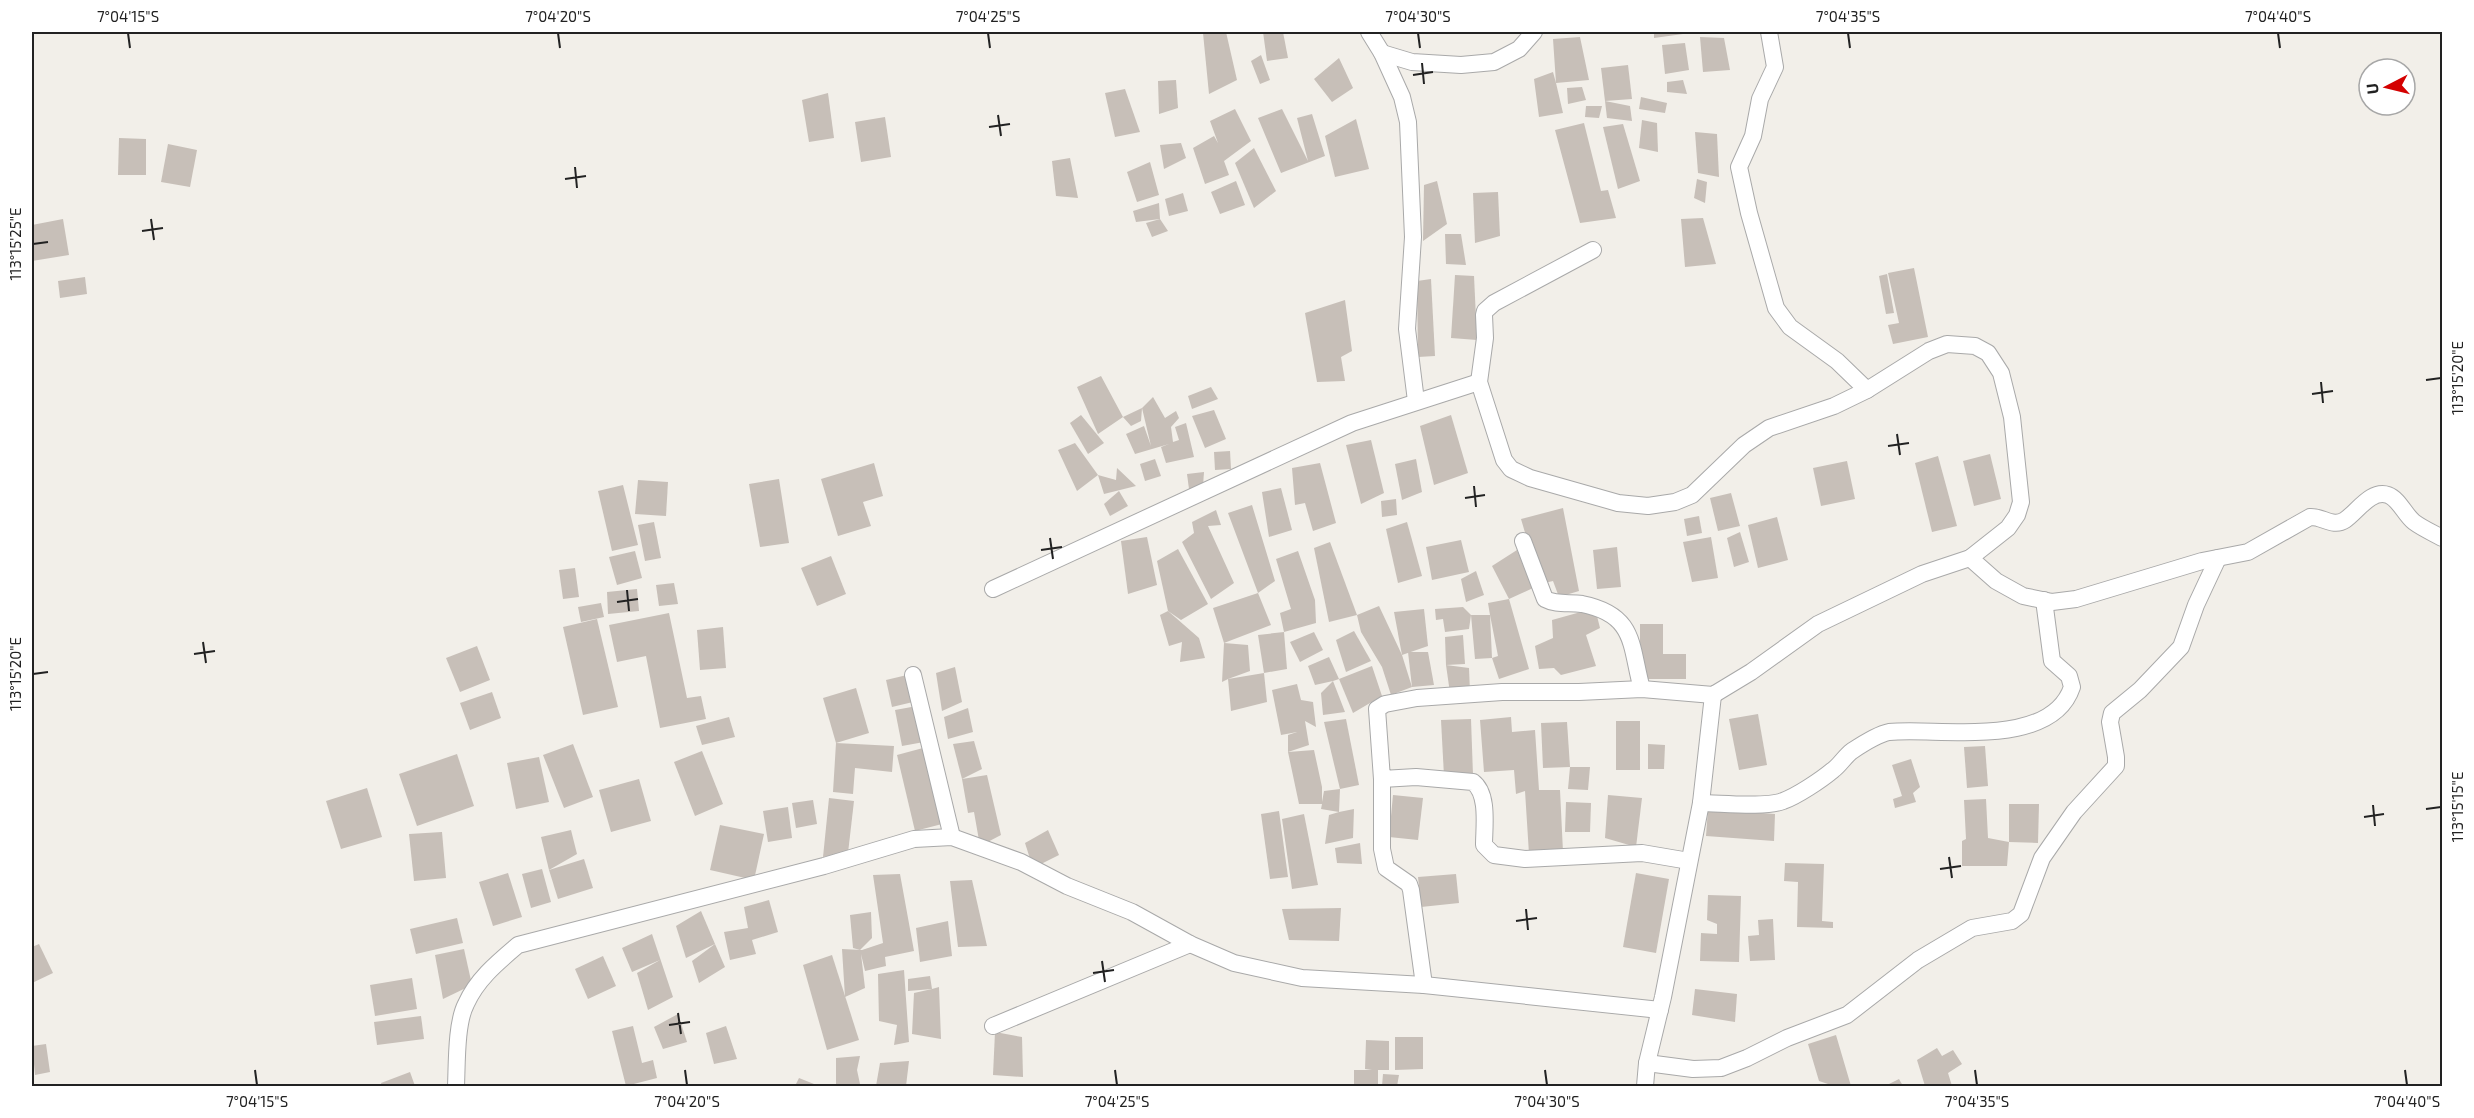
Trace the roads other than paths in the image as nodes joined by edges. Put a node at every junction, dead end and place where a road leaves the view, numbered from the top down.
1 (1368, 32) edge
2 (1534, 32) edge
3 (1769, 32) edge
4 (1382, 53) junction
5 (1593, 250) dead end
6 (1479, 382) junction
7 (1867, 390) junction
8 (1416, 401) junction
9 (2442, 538) edge
10 (1523, 541) dead end
11 (1970, 558) junction
12 (2218, 558) junction
13 (993, 589) dead end
14 (2044, 600) junction
15 (913, 675) dead end
16 (1642, 689) junction
17 (1713, 695) junction
18 (1382, 779) junction
19 (1701, 803) junction
20 (952, 837) junction
21 (1689, 861) junction
22 (1190, 945) junction
23 (1424, 985) junction
24 (1660, 1010) junction
25 (993, 1026) dead end
26 (1647, 1063) junction
27 (456, 1086) edge
28 (1645, 1086) edge

1 - 4 street
2 - 4 street
3 - 7 street
4 - 8 street
5 - 6 street
6 - 7 street
6 - 8 street
7 - 11 street
8 - 13 street
9 - 12 street
10 - 16 street
11 - 14 street
11 - 17 street
12 - 14 street
12 - 26 street
14 - 19 street
15 - 20 street
16 - 17 street
16 - 18 street
17 - 19 street
18 - 21 street
18 - 23 street
19 - 21 street
20 - 22 street
20 - 27 street
21 - 24 street
22 - 23 street
22 - 25 street
23 - 24 street
24 - 26 street
26 - 28 street

